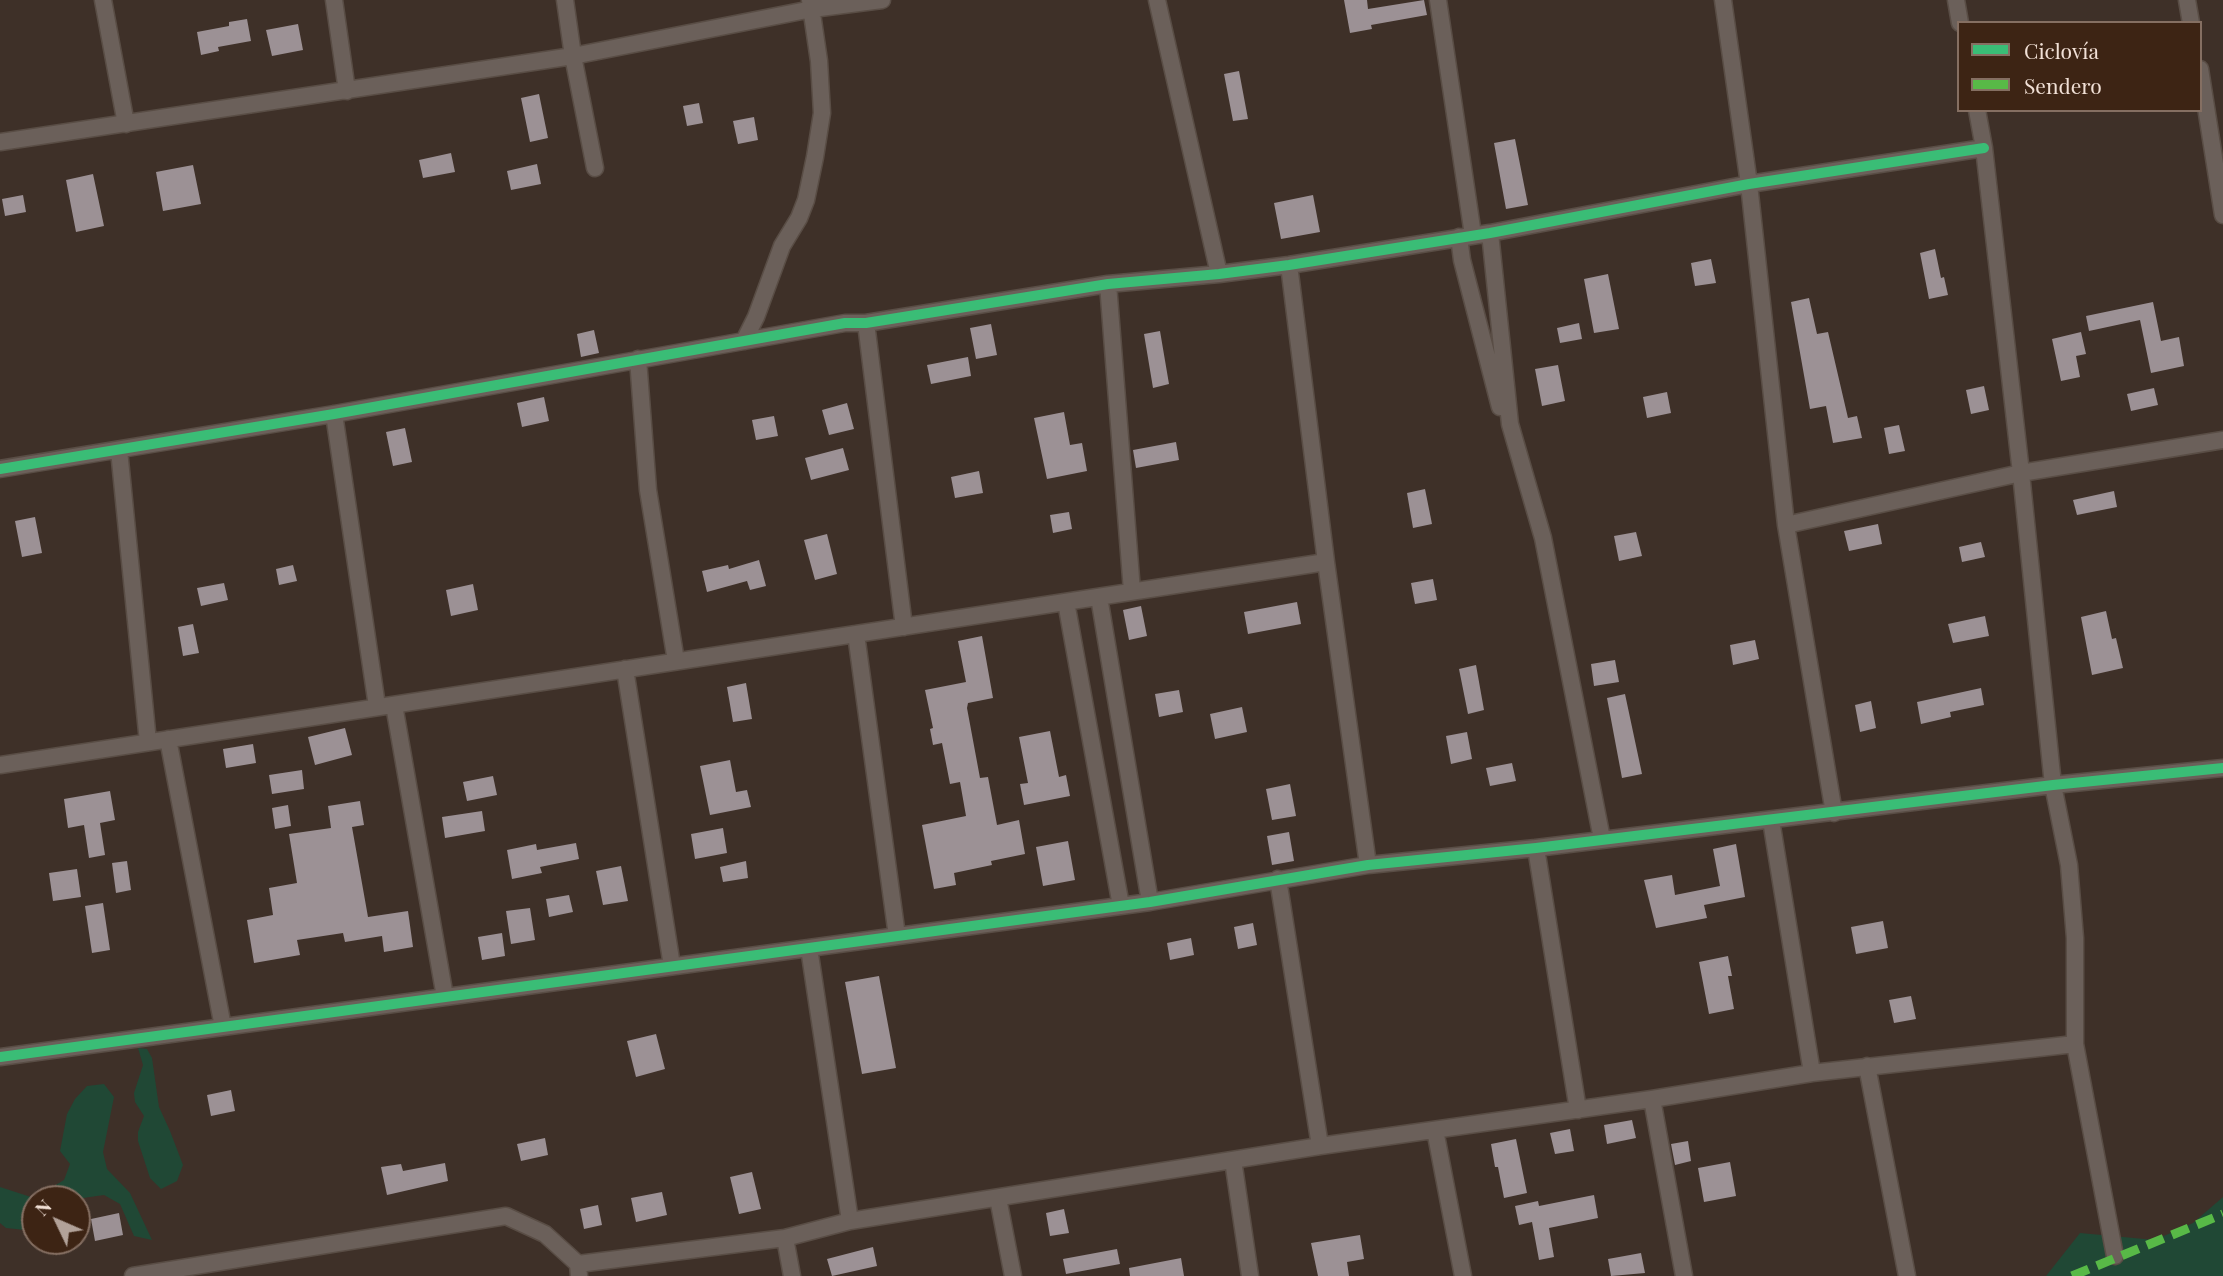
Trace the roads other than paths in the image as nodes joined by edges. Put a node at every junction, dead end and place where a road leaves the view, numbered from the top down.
1 (103, 0) edge
2 (334, 0) edge
3 (565, 0) edge
4 (883, 0) edge
5 (1157, 0) edge
6 (1438, 0) edge
7 (1723, 0) edge
8 (1956, 0) edge
9 (2187, 0) edge
10 (811, 4) edge
11 (1960, 21) edge
12 (2191, 21) edge
13 (573, 56) junction
14 (2202, 82) edge
15 (347, 91) junction
16 (1977, 112) edge
17 (127, 124) junction
18 (0, 142) edge
19 (1984, 148) junction
20 (595, 168) dead end
21 (1749, 184) junction
22 (2223, 215) edge
23 (1490, 233) junction
24 (1466, 236) junction
25 (1289, 265) junction
26 (1219, 274) junction
27 (1108, 284) junction
28 (866, 323) junction
29 (744, 341) junction
30 (638, 359) junction
31 (334, 414) junction
32 (1510, 424) junction
33 (2223, 439) edge
34 (119, 450) junction
35 (0, 469) edge
36 (2021, 473) junction
37 (1786, 525) junction
38 (1326, 562) junction
39 (1132, 592) junction
40 (1099, 597) junction
41 (1066, 602) junction
42 (904, 626) junction
43 (856, 634) junction
44 (676, 661) junction
45 (625, 669) junction
46 (394, 705) junction
47 (377, 706) junction
48 (168, 739) junction
49 (148, 742) junction
50 (0, 765) edge
51 (2223, 768) edge
52 (2053, 785) junction
53 (1834, 813) junction
54 (1771, 820) junction
55 (1602, 839) junction
56 (1536, 848) junction
57 (1368, 865) junction
58 (1278, 879) junction
59 (1150, 902) junction
60 (1121, 906) junction
61 (897, 936) junction
62 (809, 948) junction
63 (672, 966) junction
64 (444, 997) junction
65 (223, 1027) junction
66 (2075, 1044) junction
67 (0, 1057) edge
68 (1867, 1066) junction
69 (1812, 1073) junction
70 (1652, 1099) junction
71 (1578, 1110) junction
72 (1435, 1130) junction
73 (1320, 1146) junction
74 (1233, 1160) junction
75 (998, 1198) junction
76 (850, 1221) junction
77 (785, 1238) junction
78 (2115, 1256) dead end
79 (578, 1270) edge
80 (133, 1276) edge
81 (792, 1276) edge
82 (1013, 1276) edge
83 (1250, 1276) edge
84 (1463, 1276) edge
85 (1684, 1276) edge
86 (1907, 1276) edge

1 - 17 street
2 - 15 street
3 - 13 street
4 - 10 street
5 - 26 street
6 - 24 street
7 - 21 street
8 - 11 street
9 - 12 street
10 - 13 street
10 - 29 street
13 - 15 street
13 - 20 street
14 - 22 street
15 - 17 street
16 - 19 street
17 - 18 street
19 - 21 street
19 - 36 street
21 - 23 street
21 - 37 street
23 - 24 street
23 - 32 street
24 - 25 street
24 - 32 street
25 - 26 street
25 - 38 street
26 - 27 street
27 - 28 street
27 - 39 street
28 - 29 street
28 - 42 street
29 - 30 street
30 - 31 street
30 - 44 street
31 - 34 street
31 - 47 street
32 - 55 street
33 - 36 street
34 - 35 street
34 - 49 street
36 - 37 street
36 - 52 street
37 - 53 street
38 - 39 street
38 - 57 street
39 - 40 street
40 - 41 street
40 - 59 street
41 - 42 street
41 - 60 street
42 - 43 street
43 - 44 street
43 - 61 street
44 - 45 street
45 - 46 street
45 - 63 street
46 - 47 street
46 - 64 street
47 - 48 street
48 - 49 street
48 - 65 street
49 - 50 street
51 - 52 street
52 - 53 street
52 - 66 street
53 - 54 street
54 - 55 street
54 - 69 street
55 - 56 street
56 - 57 street
56 - 71 street
57 - 58 street
58 - 59 street
58 - 73 street
59 - 60 street
60 - 61 street
61 - 62 street
62 - 63 street
62 - 76 street
63 - 64 street
64 - 65 street
65 - 67 street
66 - 68 street
66 - 78 street
68 - 69 street
68 - 86 street
69 - 70 street
70 - 71 street
70 - 85 street
71 - 72 street
72 - 73 street
72 - 84 street
73 - 74 street
74 - 75 street
74 - 83 street
75 - 76 street
75 - 82 street
76 - 77 street
77 - 79 street
77 - 81 street
79 - 80 street

